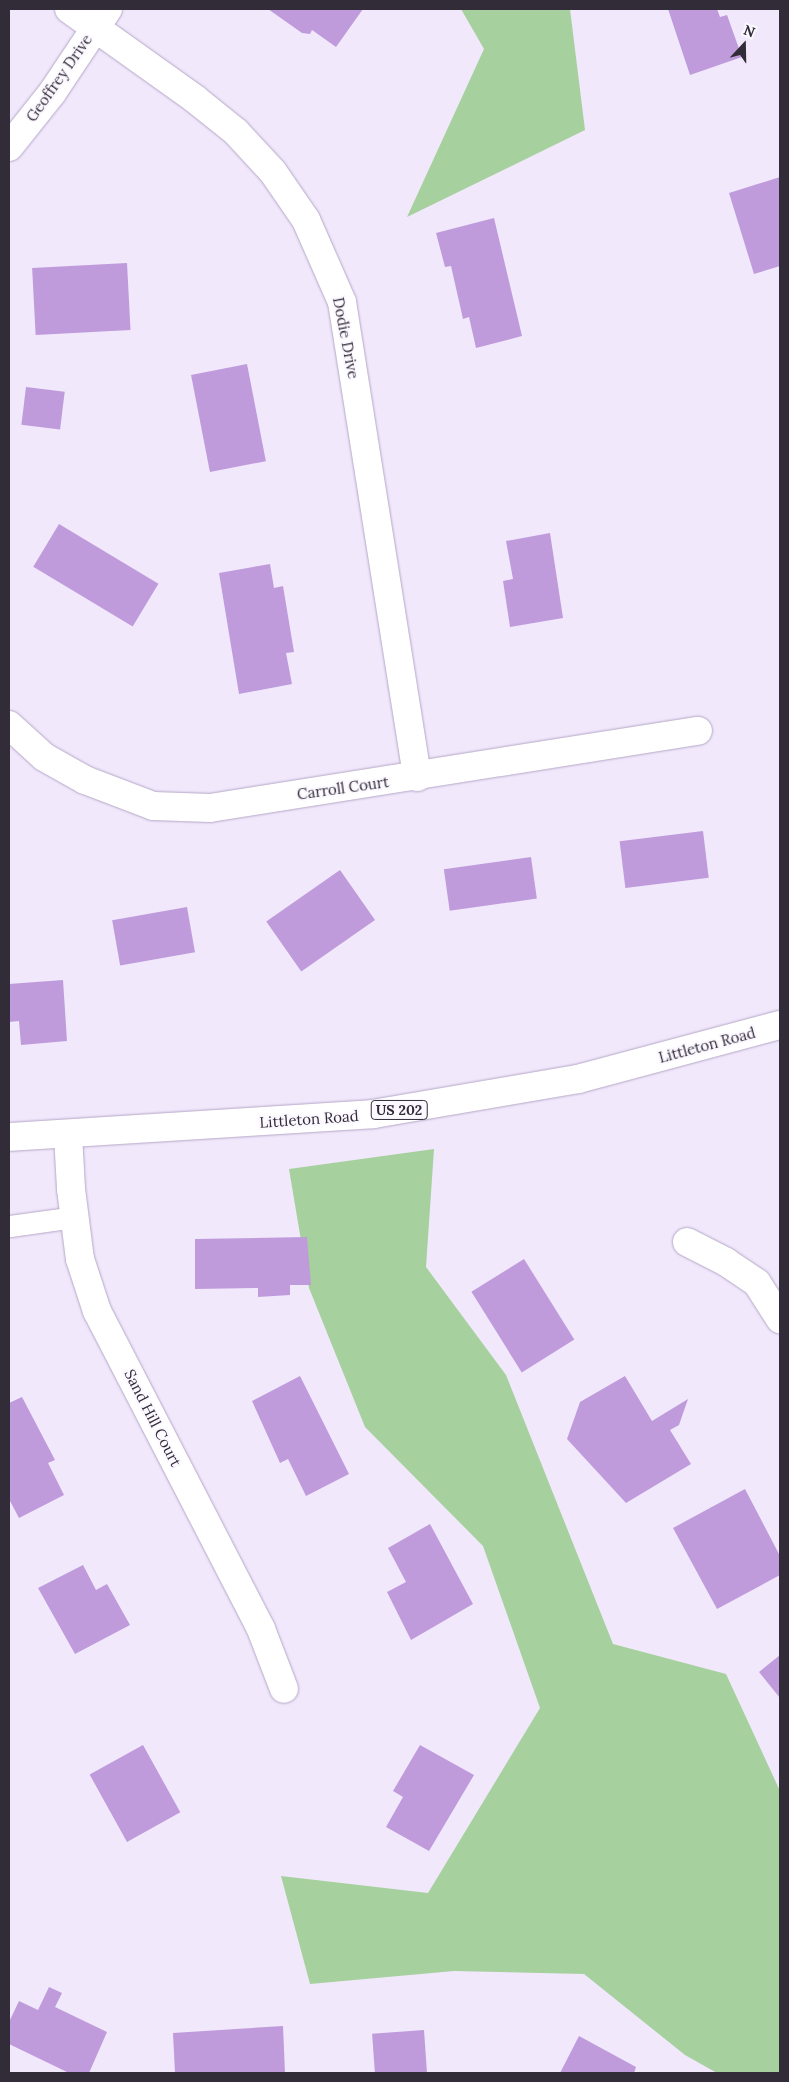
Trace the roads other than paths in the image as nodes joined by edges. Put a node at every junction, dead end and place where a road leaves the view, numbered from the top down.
1 (69, 9) edge
2 (102, 18) edge
3 (9, 147) edge
4 (9, 725) edge
5 (698, 731) dead end
6 (416, 778) junction
7 (780, 1025) edge
8 (68, 1135) junction
9 (9, 1137) edge
10 (75, 1217) junction
11 (10, 1226) edge
12 (687, 1242) dead end
13 (780, 1318) edge
14 (284, 1689) dead end

1 - 2 street, Dodie Drive
2 - 3 street, Geoffrey Drive
2 - 6 street, Dodie Drive
4 - 6 street, Carroll Court
5 - 6 street, Carroll Court
7 - 8 street, Littleton Road / US 202
8 - 9 street, Littleton Road / US 202
8 - 10 street, Sand Hill Court
10 - 11 lane
10 - 14 street, Sand Hill Court
12 - 13 street

